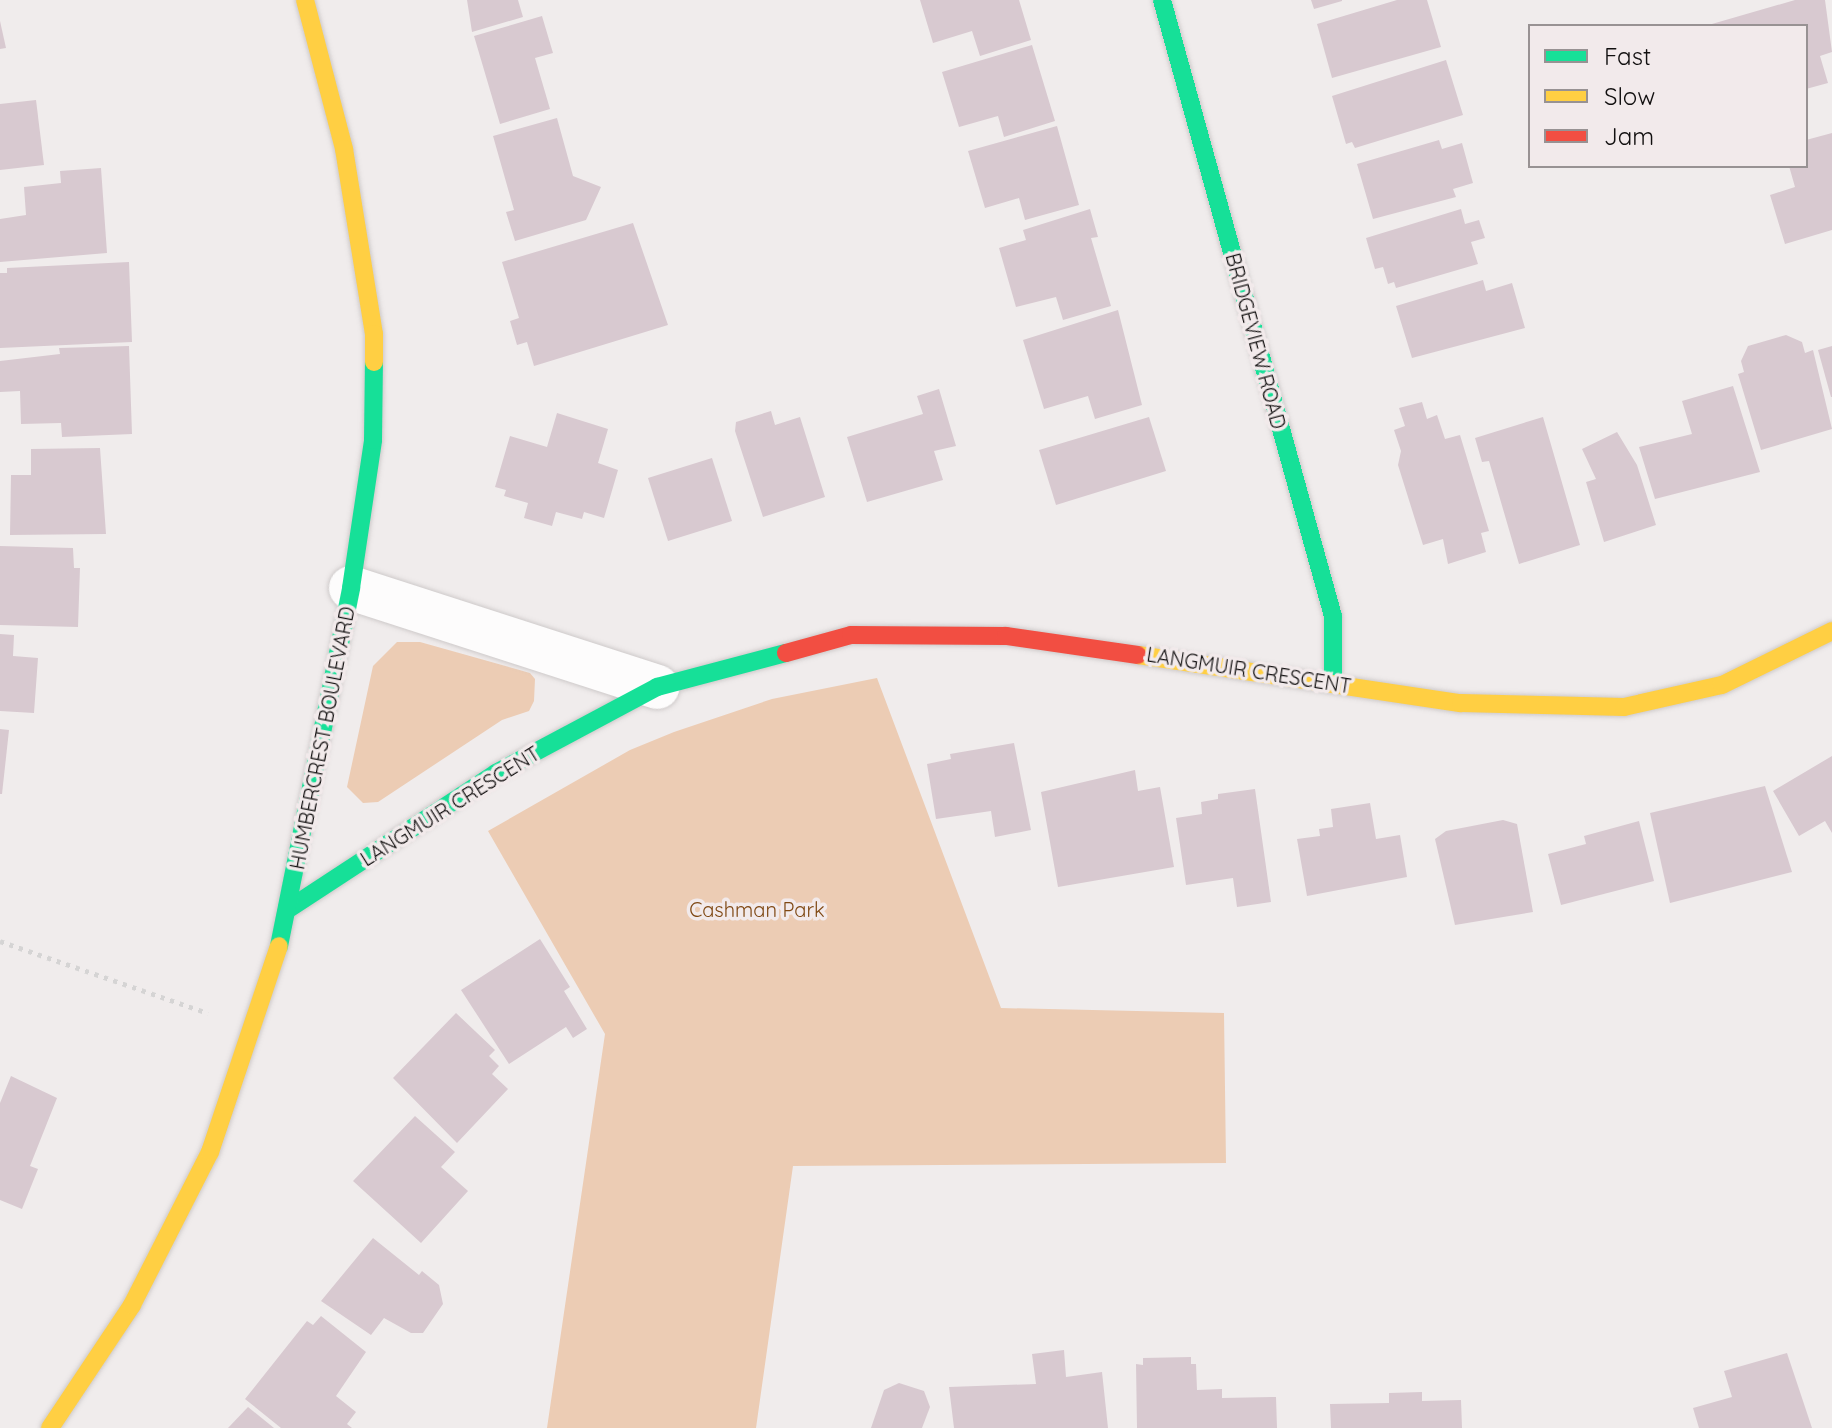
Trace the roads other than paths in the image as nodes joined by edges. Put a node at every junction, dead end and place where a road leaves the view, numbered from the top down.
1 (305, 0) edge
2 (1162, 0) edge
3 (351, 588) junction
4 (1832, 631) edge
5 (1333, 683) junction
6 (657, 687) junction
7 (290, 908) junction
8 (50, 1428) edge

1 - 3 street, HUMBERCREST BOULEVARD
2 - 5 street, BRIDGEVIEW ROAD
3 - 6 street
3 - 7 street, HUMBERCREST BOULEVARD
4 - 5 street, LANGMUIR CRESCENT
5 - 6 street, LANGMUIR CRESCENT
6 - 7 street, LANGMUIR CRESCENT
7 - 8 street, HUMBERCREST BOULEVARD

